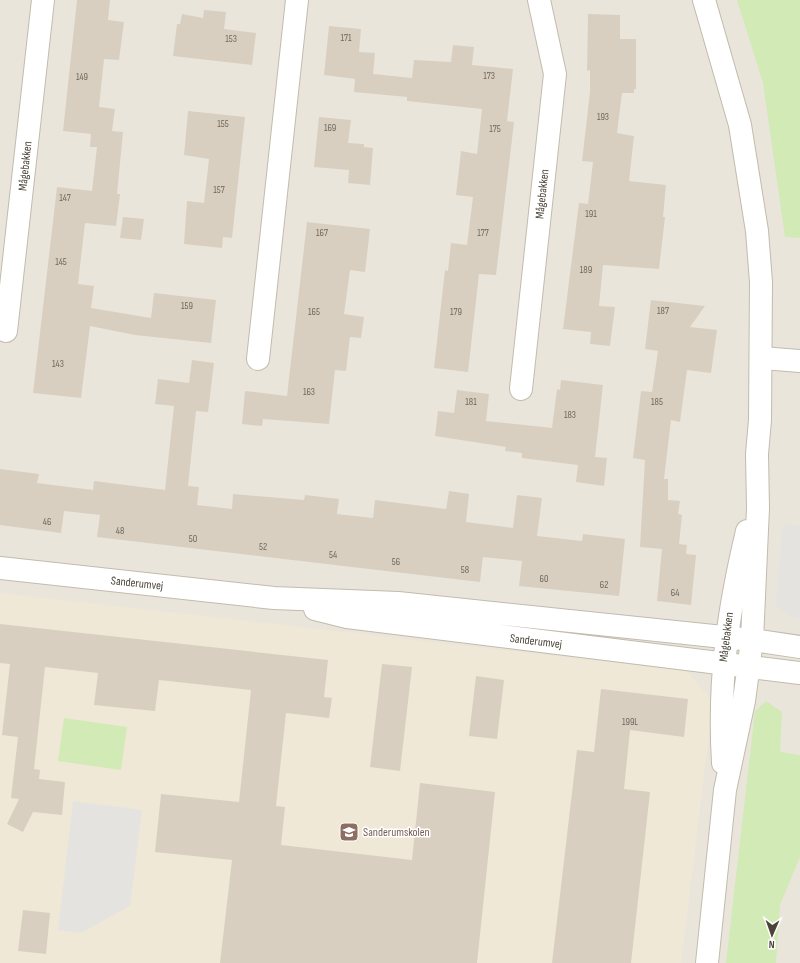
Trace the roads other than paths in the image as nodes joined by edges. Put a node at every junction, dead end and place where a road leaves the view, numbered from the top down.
1 (43, 0) edge
2 (297, 0) edge
3 (539, 0) edge
4 (704, 0) edge
5 (6, 331) dead end
6 (761, 358) junction
7 (258, 359) dead end
8 (800, 362) edge
9 (521, 389) dead end
10 (757, 488) junction
11 (0, 568) edge
12 (274, 598) junction
13 (726, 637) junction
14 (752, 640) junction
15 (800, 647) edge
16 (723, 664) junction
17 (749, 668) junction
18 (800, 673) edge
19 (725, 790) junction
20 (707, 963) edge

1 - 5 street, Mågebakken
2 - 7 street
3 - 9 street, Mågebakken
4 - 6 street, Mågebakken
6 - 8 street
6 - 10 street, Mågebakken
10 - 13 street, Mågebakken
10 - 14 street, Mågebakken
11 - 12 street, Sanderumvej
12 - 13 street, Sanderumvej
12 - 16 street, Sanderumvej
13 - 14 street, Sanderumvej
13 - 16 street, Mågebakken
14 - 15 street, Sanderumvej
14 - 17 street, Mågebakken
16 - 17 street, Sanderumvej
16 - 19 street, Mågebakken
17 - 18 street, Sanderumvej
17 - 19 street, Mågebakken
19 - 20 street, Mågebakken

